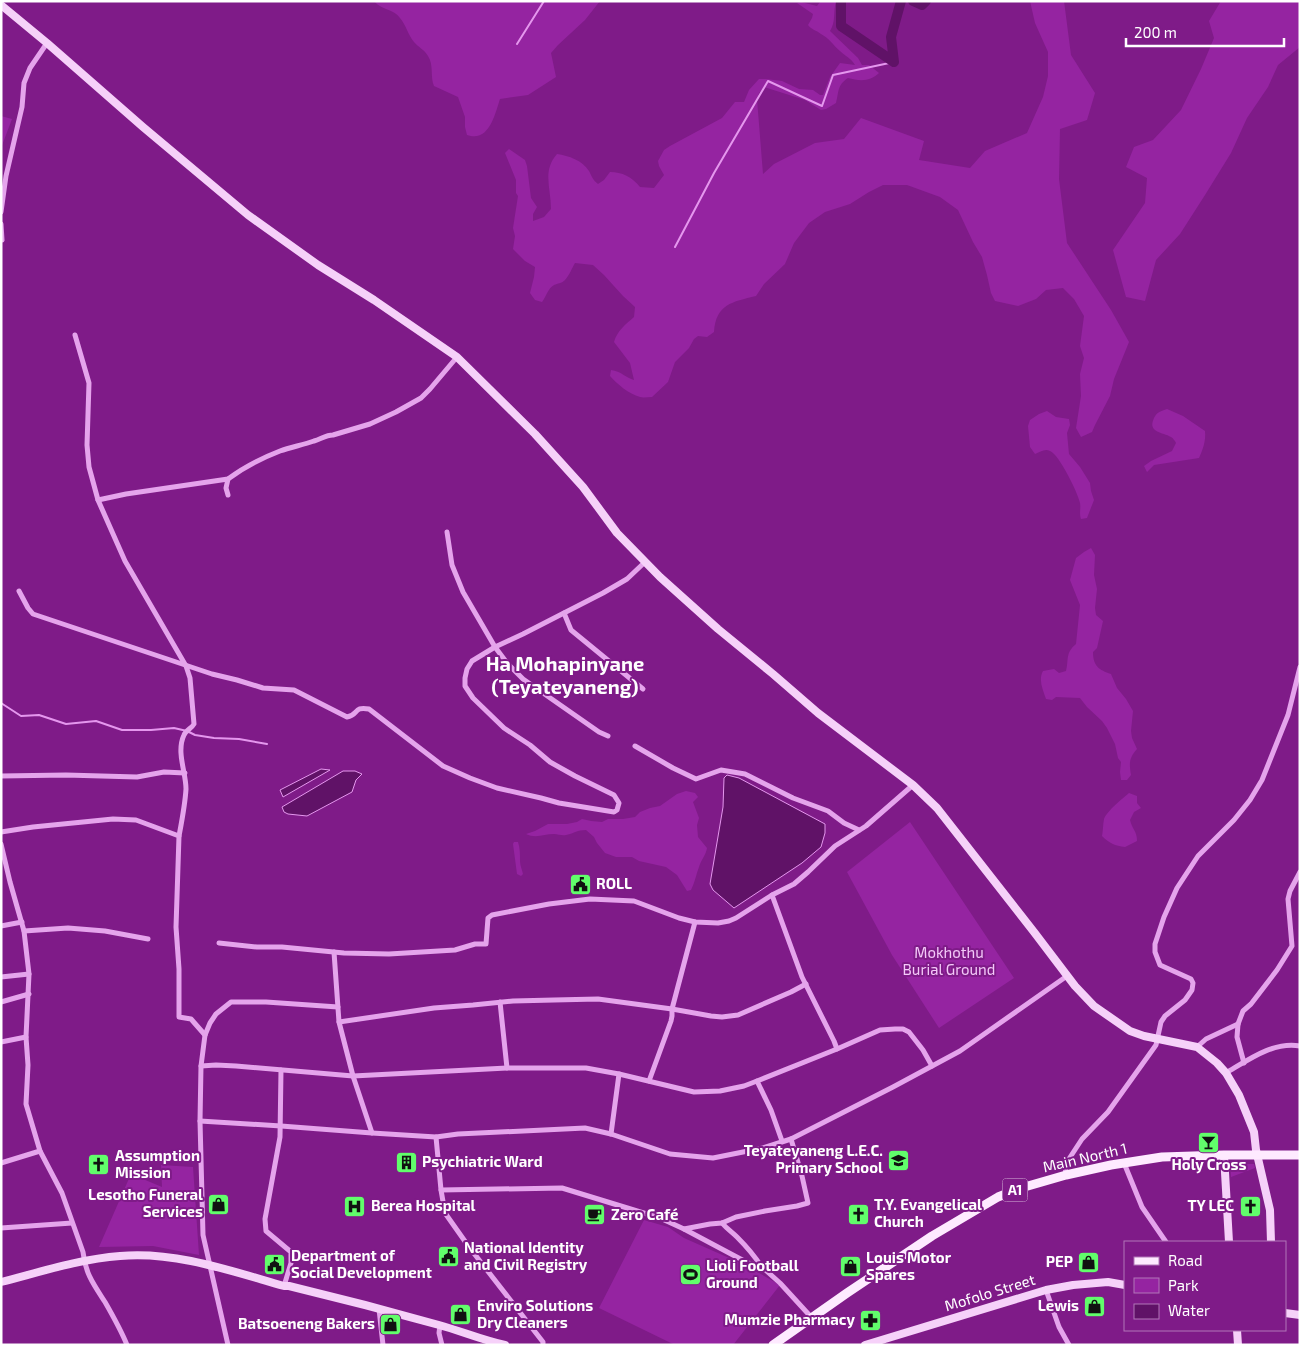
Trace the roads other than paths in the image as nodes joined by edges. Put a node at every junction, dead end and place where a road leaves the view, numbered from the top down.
1 (1, 5) edge
2 (47, 42) junction
3 (1, 212) edge
4 (1, 224) edge
5 (2, 240) edge
6 (75, 335) dead end
7 (457, 357) junction
8 (228, 479) junction
9 (228, 495) dead end
10 (98, 500) junction
11 (447, 532) dead end
12 (645, 562) junction
13 (19, 591) dead end
14 (564, 613) junction
15 (495, 647) junction
16 (186, 666) junction
17 (1300, 667) edge
18 (643, 689) dead end
19 (608, 736) dead end
20 (636, 746) dead end
21 (185, 773) junction
22 (1, 776) edge
23 (913, 785) junction
24 (859, 830) junction
25 (1, 832) edge
26 (179, 836) junction
27 (1, 844) edge
28 (1300, 872) edge
29 (772, 896) junction
30 (22, 922) junction
31 (695, 922) junction
32 (1, 926) edge
33 (24, 931) junction
34 (148, 939) dead end
35 (219, 943) dead end
36 (334, 952) junction
37 (28, 974) junction
38 (1068, 976) junction
39 (1, 977) edge
40 (806, 984) junction
41 (28, 994) junction
42 (1, 1002) edge
43 (500, 1002) junction
44 (338, 1007) junction
45 (672, 1009) junction
46 (338, 1022) junction
47 (1238, 1024) junction
48 (205, 1035) junction
49 (26, 1037) junction
50 (1157, 1039) junction
51 (1, 1042) edge
52 (1300, 1046) edge
53 (1197, 1047) junction
54 (837, 1050) junction
55 (1244, 1063) junction
56 (201, 1066) junction
57 (932, 1066) junction
58 (507, 1068) junction
59 (281, 1070) junction
60 (1226, 1073) junction
61 (619, 1074) junction
62 (353, 1076) junction
63 (649, 1081) junction
64 (758, 1081) junction
65 (200, 1121) junction
66 (281, 1126) junction
67 (372, 1133) junction
68 (611, 1134) junction
69 (436, 1136) junction
70 (791, 1139) junction
71 (782, 1141) junction
72 (40, 1151) junction
73 (1224, 1155) junction
74 (1258, 1155) junction
75 (1300, 1155) edge
76 (1, 1163) edge
77 (1124, 1163) junction
78 (1066, 1175) junction
79 (441, 1190) junction
80 (72, 1223) junction
81 (722, 1223) junction
82 (1, 1228) edge
83 (684, 1229) junction
84 (1165, 1241) edge
85 (1229, 1241) edge
86 (1271, 1241) edge
87 (84, 1262) junction
88 (210, 1265) junction
89 (761, 1266) junction
90 (1, 1282) edge
91 (1124, 1285) edge
92 (284, 1286) junction
93 (1046, 1290) junction
94 (379, 1309) junction
95 (1286, 1313) edge
96 (1300, 1315) edge
97 (812, 1318) junction
98 (440, 1325) junction
99 (1237, 1331) edge
100 (127, 1345) edge
101 (228, 1345) edge
102 (383, 1345) edge
103 (442, 1345) edge
104 (505, 1345) edge
105 (543, 1345) edge
106 (773, 1345) edge
107 (865, 1345) edge
108 (1069, 1345) edge
109 (1238, 1345) edge

1 - 2 main road
2 - 3 street
2 - 7 main road
4 - 5 street
6 - 10 street
7 - 8 street
7 - 12 main road
8 - 9 street
8 - 10 street
10 - 16 street
11 - 15 street
12 - 14 street
12 - 23 main road
13 - 16 street
14 - 15 street
14 - 18 street
15 - 16 street
15 - 19 street
16 - 21 street
17 - 50 street
20 - 24 street
21 - 22 street
21 - 26 street
23 - 24 street
23 - 38 main road
24 - 29 street
25 - 26 street
26 - 48 street
27 - 30 street
28 - 47 street
29 - 31 street
29 - 40 street
30 - 32 street
30 - 33 street
31 - 36 street
31 - 45 street
33 - 34 street
33 - 37 street
35 - 36 street
36 - 44 street
37 - 39 street
37 - 41 street
38 - 50 main road
38 - 57 street
40 - 45 street
40 - 54 street
41 - 42 street
41 - 49 street
43 - 45 street
43 - 46 street
43 - 58 street
44 - 46 street
44 - 48 street
45 - 63 street
46 - 62 street
47 - 53 street
47 - 55 street
48 - 56 street
49 - 51 street
49 - 72 street
50 - 53 main road
50 - 78 street
52 - 55 street
53 - 60 main road
54 - 57 street
54 - 64 street
55 - 60 street
56 - 59 street
56 - 65 street
57 - 70 street
58 - 61 street
58 - 62 street
59 - 62 street
59 - 66 street
60 - 74 main road
61 - 63 street
61 - 68 street
62 - 67 street
63 - 64 street
64 - 71 street
65 - 66 street
65 - 88 street
66 - 67 street
66 - 92 street
67 - 69 street
68 - 69 street
68 - 71 street
69 - 79 street
70 - 71 street
70 - 81 street
72 - 76 street
72 - 80 street
73 - 74 main road, Main North 1 / A1
73 - 77 main road, Main North 1 / A1
73 - 85 main road
74 - 75 main road, Main North 1 / A1
74 - 86 main road
77 - 78 main road, Main North 1 / A1
77 - 84 street
78 - 97 main road, Main North 1 / A1
79 - 83 street
79 - 105 street
80 - 82 street
80 - 87 street
81 - 83 street
81 - 89 street
83 - 89 street
87 - 88 main road
87 - 90 main road
87 - 100 street
88 - 92 main road
88 - 101 street
89 - 97 street
91 - 93 main road, Mofolo Street
92 - 94 main road
93 - 107 main road, Mofolo Street
93 - 108 street
94 - 98 main road
94 - 102 street
95 - 96 main road
97 - 106 main road, Main North 1 / A1
98 - 103 street
98 - 104 main road
99 - 109 main road

